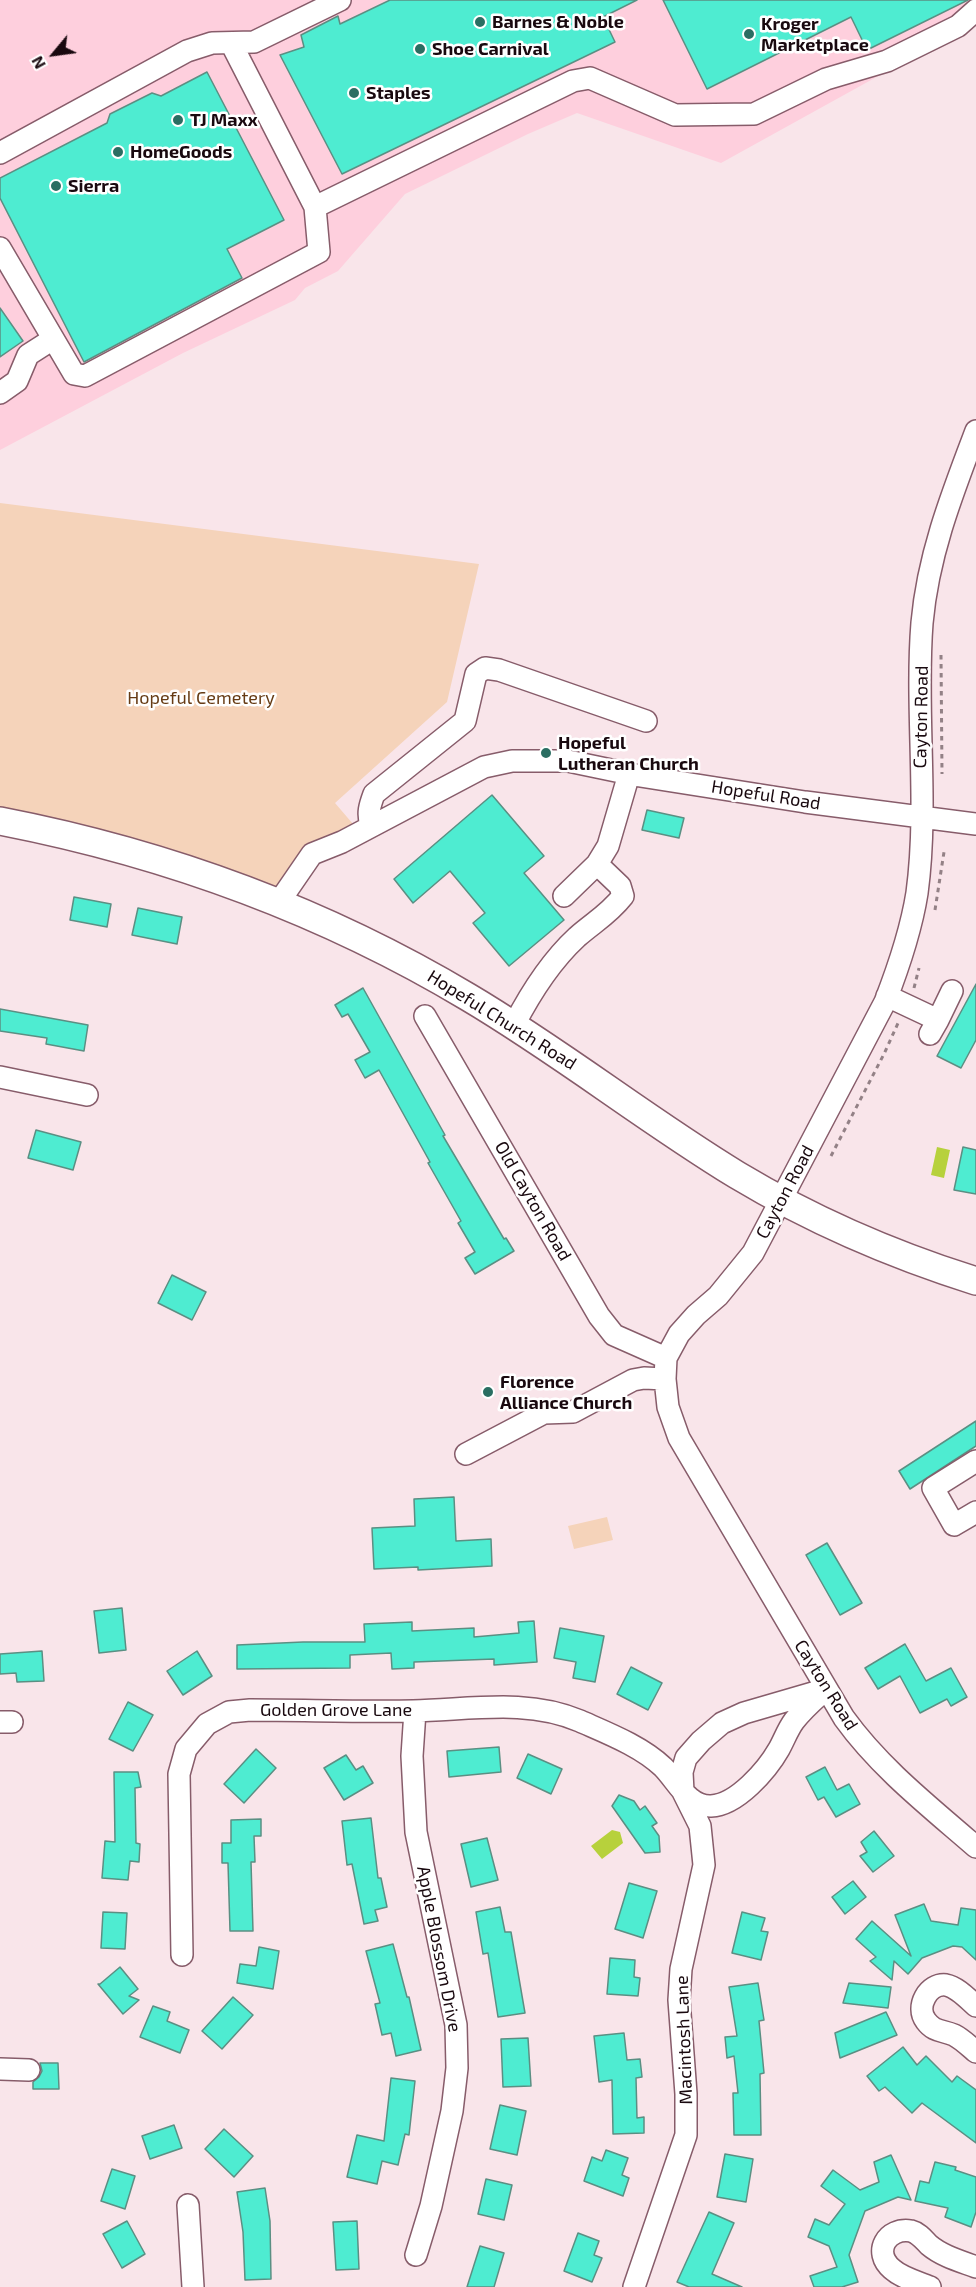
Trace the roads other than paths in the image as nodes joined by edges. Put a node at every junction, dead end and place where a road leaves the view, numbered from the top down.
1 (327, 3) edge
2 (976, 10) edge
3 (231, 43) junction
4 (0, 153) edge
5 (315, 207) junction
6 (0, 248) edge
7 (53, 339) junction
8 (0, 393) edge
9 (976, 431) edge
10 (646, 721) dead end
11 (629, 774) junction
12 (920, 816) junction
13 (0, 821) edge
14 (976, 824) edge
15 (371, 825) junction
16 (597, 864) junction
17 (564, 896) dead end
18 (279, 902) junction
19 (952, 991) dead end
20 (887, 996) junction
21 (425, 1016) dead end
22 (514, 1024) junction
23 (0, 1077) edge
24 (87, 1095) dead end
25 (781, 1200) junction
26 (976, 1281) edge
27 (666, 1369) junction
28 (466, 1454) dead end
29 (976, 1461) edge
30 (976, 1512) edge
31 (826, 1689) junction
32 (415, 1711) junction
33 (683, 1792) junction
34 (976, 1847) edge
35 (182, 1955) dead end
36 (976, 2006) edge
37 (976, 2052) edge
38 (0, 2068) edge
39 (29, 2070) dead end
40 (188, 2205) dead end
41 (416, 2255) dead end
42 (976, 2267) edge
43 (194, 2287) edge
44 (634, 2287) edge
45 (930, 2287) edge

1 - 3 street
2 - 5 street
3 - 4 street
3 - 5 street
5 - 7 street
6 - 7 street
7 - 8 street
9 - 12 street, Cayton Road
10 - 15 street
11 - 12 street, Hopeful Road
11 - 15 street, Hopeful Road
11 - 16 street
12 - 14 street, Hopeful Road
12 - 20 street, Cayton Road
13 - 18 main road, Hopeful Church Road
15 - 18 street, Hopeful Road
16 - 17 street
16 - 22 street
18 - 22 main road, Hopeful Church Road
19 - 20 street
20 - 25 street, Cayton Road
21 - 27 street, Old Cayton Road
22 - 25 main road, Hopeful Church Road
23 - 24 street
25 - 26 main road, Hopeful Church Road
25 - 27 street, Cayton Road
27 - 28 street
27 - 31 street, Cayton Road
29 - 30 street
31 - 33 street, Macintosh Lane
31 - 33 street
31 - 34 street, Cayton Road
32 - 33 street, Golden Grove Lane
32 - 35 street, Golden Grove Lane
32 - 41 street, Apple Blossom Drive
33 - 44 street, Macintosh Lane
36 - 37 street
38 - 39 street
40 - 43 street
42 - 45 street

